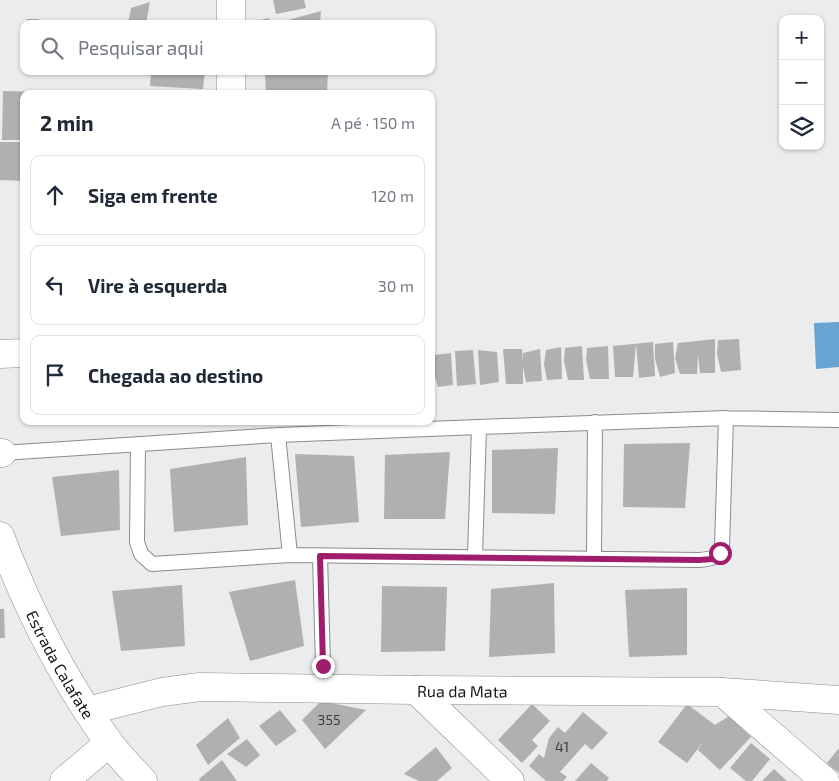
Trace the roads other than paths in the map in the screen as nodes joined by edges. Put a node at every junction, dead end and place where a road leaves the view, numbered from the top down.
1 (231, 0) edge
2 (231, 20) edge
3 (231, 75) edge
4 (231, 90) edge
5 (20, 353) edge
6 (0, 354) edge
7 (726, 418) junction
8 (839, 420) edge
9 (595, 422) junction
10 (479, 427) junction
11 (278, 435) junction
12 (138, 444) junction
13 (1, 453) edge
14 (0, 536) edge
15 (290, 555) junction
16 (320, 556) junction
17 (475, 557) junction
18 (594, 558) junction
19 (323, 666) dead end
20 (416, 690) junction
21 (722, 692) junction
22 (839, 700) edge
23 (87, 711) junction
24 (109, 743) junction
25 (64, 781) edge
26 (143, 781) edge
27 (510, 781) edge
28 (825, 781) edge

1 - 2 street
3 - 4 street
5 - 6 street
7 - 8 lane
7 - 9 lane
7 - 18 lane
9 - 10 lane
9 - 18 lane
10 - 11 lane
10 - 17 lane
11 - 12 lane
11 - 15 lane
12 - 13 lane
12 - 15 lane
14 - 23 street, Estrada Calafate
15 - 16 lane
16 - 17 lane
16 - 19 lane
17 - 18 lane
20 - 21 street, Rua da Mata
20 - 23 street, Rua da Mata
20 - 27 street
21 - 22 street, Rua da Mata
21 - 28 street
23 - 24 street, Estrada Calafate
24 - 25 street
24 - 26 street, Estrada Calafate

